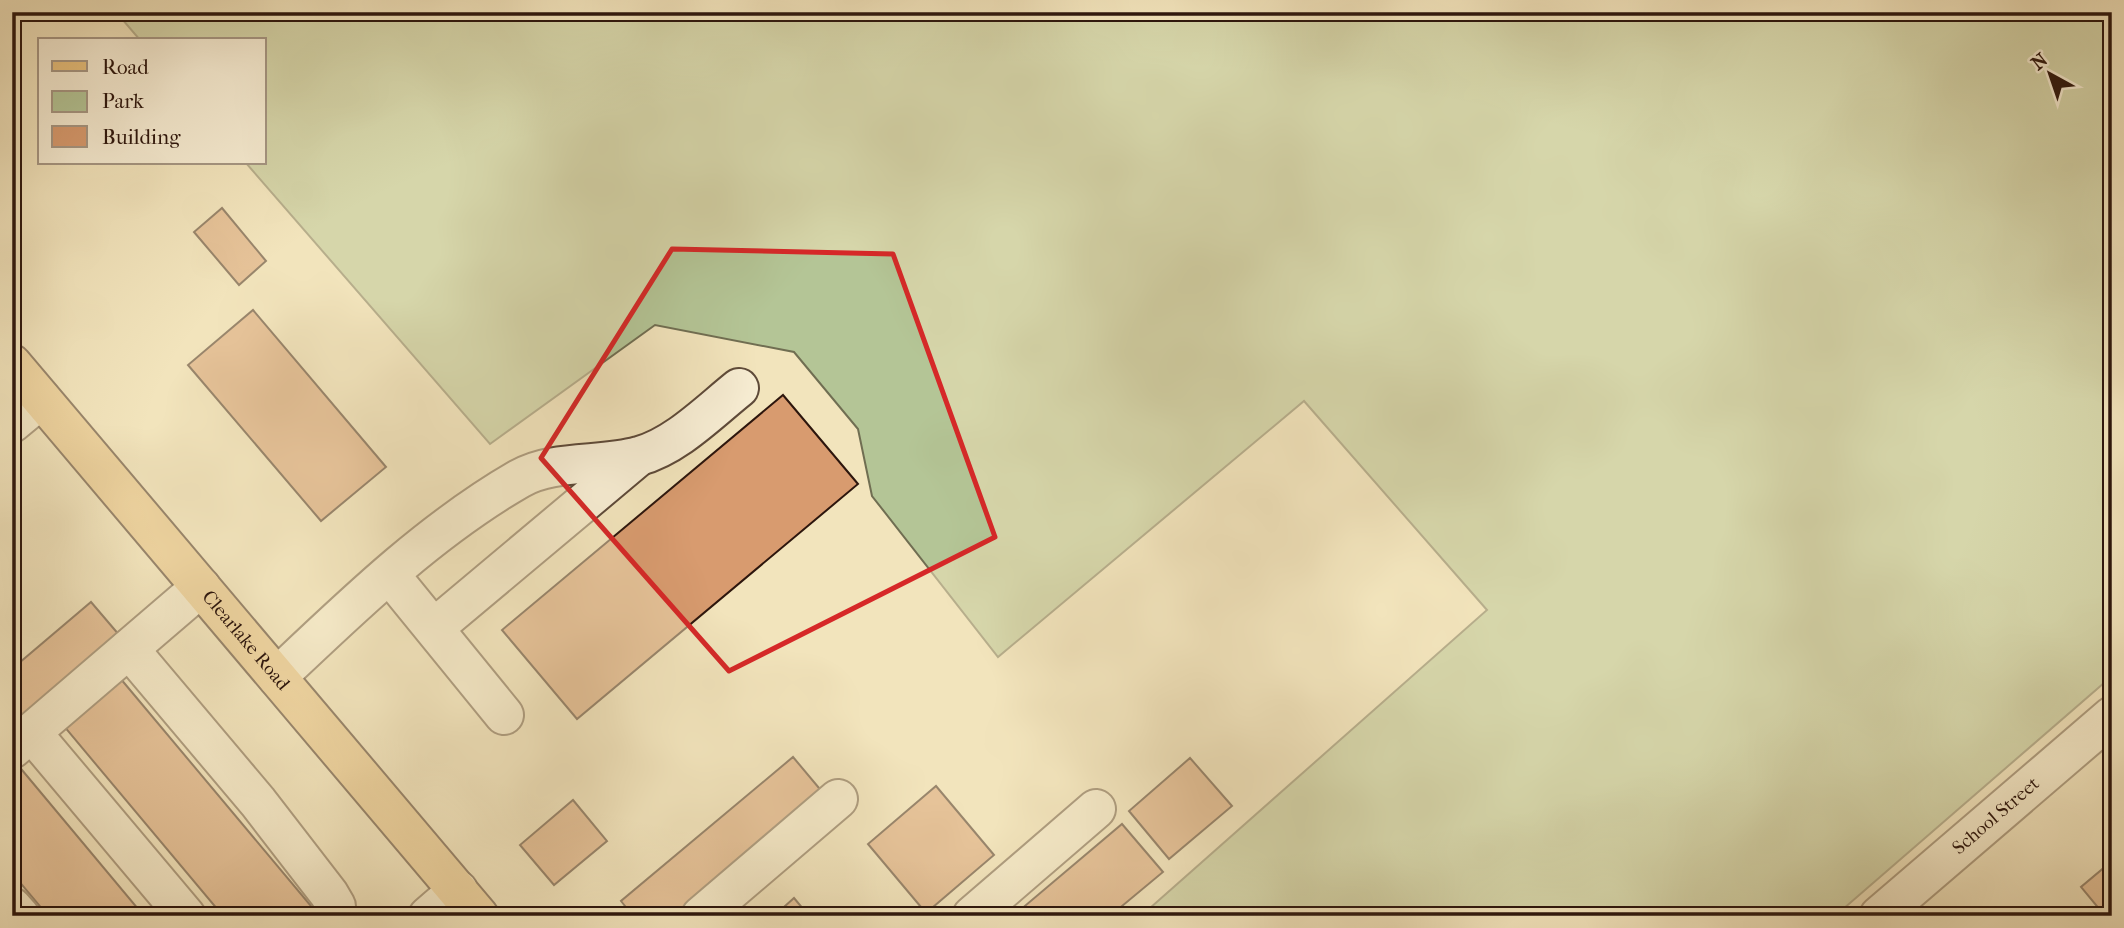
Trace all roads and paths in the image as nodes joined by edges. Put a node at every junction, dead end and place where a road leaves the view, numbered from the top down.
1 (12, 364) edge
2 (739, 388) dead end
3 (41, 399) junction
4 (12, 424) edge
5 (638, 457) junction
6 (390, 575) junction
7 (201, 587) junction
8 (434, 628) junction
9 (130, 649) junction
10 (277, 677) junction
11 (504, 715) dead end
12 (2112, 716) edge
13 (22, 741) edge
14 (838, 799) dead end
15 (1096, 809) dead end
16 (468, 903) edge
17 (12, 907) edge
18 (20, 916) edge
19 (186, 916) edge
20 (336, 916) edge
21 (428, 916) edge
22 (701, 916) edge
23 (972, 916) edge
24 (1879, 916) edge

1 - 3 main road, Clearlake Road
2 - 5 street
3 - 4 street
3 - 7 main road, Clearlake Road
5 - 6 street
5 - 8 street
6 - 8 street
6 - 10 street
7 - 9 street
7 - 10 main road, Clearlake Road
8 - 11 street
9 - 13 street
9 - 20 street
10 - 16 main road, Clearlake Road
12 - 24 street, School Street
13 - 19 street
14 - 22 street
15 - 23 street
16 - 21 street
17 - 18 street

